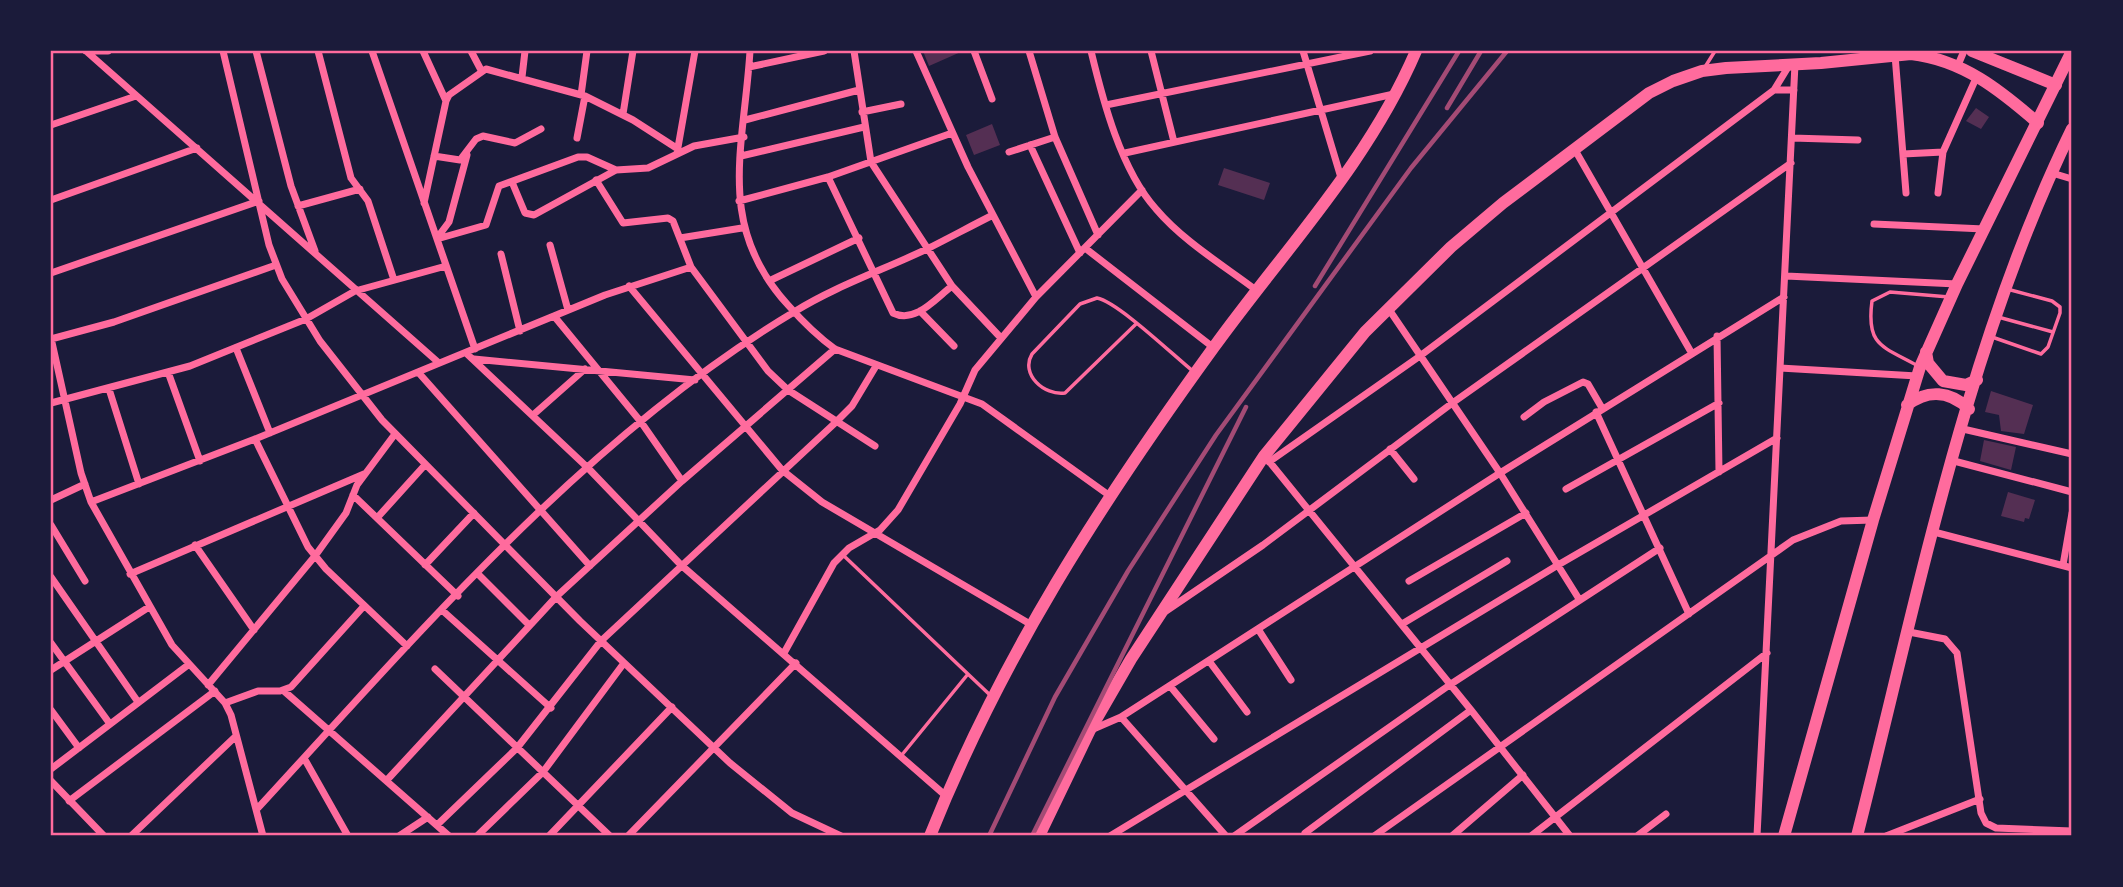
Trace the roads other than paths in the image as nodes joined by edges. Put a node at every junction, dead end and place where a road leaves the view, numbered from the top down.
1 (86, 51) edge
2 (108, 51) edge
3 (223, 51) edge
4 (256, 51) edge
5 (318, 51) edge
6 (372, 51) edge
7 (423, 51) edge
8 (471, 51) edge
9 (524, 51) edge
10 (587, 51) edge
11 (633, 51) edge
12 (695, 51) edge
13 (750, 51) edge
14 (824, 51) edge
15 (854, 51) edge
16 (916, 51) edge
17 (974, 51) edge
18 (1029, 51) edge
19 (1091, 51) edge
20 (1151, 51) edge
21 (1303, 51) edge
22 (1370, 51) edge
23 (1416, 51) edge
24 (1715, 51) edge
25 (1964, 51) edge
26 (1972, 51) edge
27 (2072, 51) edge
28 (1895, 54) junction
29 (1307, 64) junction
30 (1793, 64) junction
31 (1958, 65) junction
32 (749, 67) junction
33 (481, 70) junction
34 (1702, 71) junction
35 (1977, 76) junction
36 (522, 77) junction
37 (2056, 85) junction
38 (859, 90) junction
39 (1774, 90) junction
40 (1794, 90) junction
41 (1163, 93) junction
42 (1398, 93) junction
43 (583, 95) junction
44 (136, 96) junction
45 (992, 99) dead end
46 (446, 101) junction
47 (901, 104) dead end
48 (1106, 106) junction
49 (1321, 109) junction
50 (862, 112) junction
51 (623, 114) junction
52 (745, 120) junction
53 (2038, 123) junction
54 (51, 125) edge
55 (864, 127) junction
56 (541, 129) dead end
57 (2072, 130) edge
58 (952, 133) junction
59 (744, 137) junction
60 (1055, 137) junction
61 (577, 138) dead end
62 (1792, 138) junction
63 (1858, 140) dead end
64 (1174, 142) junction
65 (1031, 145) junction
66 (197, 148) junction
67 (1575, 150) junction
68 (678, 151) junction
69 (467, 152) junction
70 (1009, 152) dead end
71 (1943, 152) junction
72 (1125, 153) junction
73 (1903, 154) junction
74 (434, 156) junction
75 (741, 156) junction
76 (871, 162) junction
77 (1791, 163) junction
78 (615, 170) junction
79 (2051, 173) junction
80 (828, 177) junction
81 (2072, 179) edge
82 (596, 180) junction
83 (512, 181) junction
84 (1342, 182) junction
85 (360, 189) junction
86 (1142, 190) junction
87 (1906, 193) dead end
88 (1938, 193) dead end
89 (51, 200) edge
90 (259, 201) junction
91 (739, 201) junction
92 (424, 203) junction
93 (298, 206) junction
94 (1611, 211) junction
95 (993, 215) junction
96 (1874, 224) dead end
97 (743, 228) junction
98 (1984, 229) junction
99 (1098, 235) junction
100 (680, 238) junction
101 (859, 238) junction
102 (437, 239) junction
103 (550, 245) dead end
104 (926, 250) junction
105 (1082, 251) junction
106 (501, 254) dead end
107 (317, 255) junction
108 (276, 265) junction
109 (446, 266) junction
110 (691, 267) junction
111 (1643, 268) junction
112 (876, 271) junction
113 (51, 273) edge
114 (1786, 276) junction
115 (394, 281) junction
116 (769, 281) junction
117 (1956, 284) junction
118 (629, 286) junction
119 (952, 286) junction
120 (2005, 288) junction
121 (1256, 290) junction
122 (355, 291) junction
123 (1784, 297) junction
124 (1036, 298) junction
125 (1951, 298) junction
126 (1388, 308) junction
127 (568, 310) junction
128 (920, 311) junction
129 (794, 312) junction
130 (554, 316) junction
131 (1996, 316) junction
132 (306, 319) junction
133 (1136, 324) junction
134 (520, 331) junction
135 (2053, 332) junction
136 (1717, 336) junction
137 (1990, 336) junction
138 (1002, 338) junction
139 (51, 339) edge
140 (745, 344) junction
141 (954, 346) dead end
142 (236, 348) junction
143 (1214, 348) junction
144 (475, 349) junction
145 (835, 349) junction
146 (1926, 351) junction
147 (1692, 352) junction
148 (466, 353) junction
149 (1420, 356) junction
150 (474, 359) junction
151 (439, 363) junction
152 (876, 366) junction
153 (1780, 368) junction
154 (585, 369) junction
155 (599, 369) junction
156 (168, 372) junction
157 (418, 372) junction
158 (1919, 372) junction
159 (1196, 373) junction
160 (699, 378) junction
161 (1977, 380) junction
162 (109, 389) junction
163 (788, 390) junction
164 (362, 395) junction
165 (963, 397) junction
166 (65, 400) junction
167 (51, 403) edge
168 (1719, 403) junction
169 (1451, 404) junction
170 (1906, 406) junction
171 (1969, 409) junction
172 (1600, 410) junction
173 (533, 415) junction
174 (1524, 417) dead end
175 (641, 422) junction
176 (835, 423) junction
177 (744, 428) junction
178 (1963, 429) junction
179 (270, 433) junction
180 (395, 435) junction
181 (1777, 438) junction
182 (255, 439) junction
183 (875, 446) dead end
184 (1391, 449) junction
185 (2072, 454) edge
186 (1620, 458) junction
187 (1266, 459) junction
188 (200, 461) junction
189 (1954, 461) junction
190 (424, 466) junction
191 (588, 468) junction
192 (782, 470) junction
193 (1719, 472) junction
194 (1500, 473) junction
195 (365, 474) junction
196 (1414, 479) dead end
197 (682, 481) junction
198 (85, 484) junction
199 (139, 484) junction
200 (1566, 489) dead end
201 (2072, 492) edge
202 (353, 495) junction
203 (1110, 496) junction
204 (51, 500) edge
205 (91, 502) junction
206 (286, 506) junction
207 (1308, 510) junction
208 (542, 512) junction
209 (474, 513) junction
210 (1525, 513) junction
211 (2072, 513) edge
212 (1646, 515) junction
213 (377, 518) junction
214 (1873, 520) junction
215 (637, 521) junction
216 (51, 525) edge
217 (1934, 532) junction
218 (873, 534) junction
219 (195, 545) junction
220 (506, 546) junction
221 (1660, 548) junction
222 (842, 554) junction
223 (1772, 554) junction
224 (315, 556) junction
225 (1507, 561) dead end
226 (425, 565) junction
227 (681, 565) junction
228 (1558, 565) junction
229 (2063, 565) junction
230 (590, 566) junction
231 (1354, 566) junction
232 (2072, 568) edge
233 (130, 574) junction
234 (478, 574) junction
235 (51, 578) edge
236 (85, 581) dead end
237 (1409, 581) dead end
238 (458, 596) junction
239 (557, 596) junction
240 (1579, 599) junction
241 (364, 606) junction
242 (149, 607) junction
243 (443, 611) junction
244 (1689, 614) junction
245 (1157, 618) junction
246 (1030, 624) junction
247 (1402, 624) junction
248 (529, 625) junction
249 (1258, 629) junction
250 (254, 630) junction
251 (1909, 632) junction
252 (95, 640) junction
253 (601, 641) junction
254 (51, 643) edge
255 (407, 646) junction
256 (1422, 649) junction
257 (784, 653) junction
258 (1767, 653) junction
259 (496, 660) junction
260 (63, 661) junction
261 (1209, 661) junction
262 (624, 663) junction
263 (796, 663) junction
264 (188, 665) junction
265 (435, 669) dead end
266 (51, 670) edge
267 (968, 674) junction
268 (1291, 680) dead end
269 (1451, 684) junction
270 (1170, 686) junction
271 (211, 688) junction
272 (284, 691) junction
273 (463, 696) junction
274 (993, 697) junction
275 (138, 702) junction
276 (225, 703) junction
277 (672, 707) junction
278 (551, 708) junction
279 (51, 710) edge
280 (1471, 710) junction
281 (1247, 712) dead end
282 (1121, 718) junction
283 (110, 724) junction
284 (331, 729) junction
285 (1090, 730) junction
286 (236, 736) junction
287 (1214, 738) dead end
288 (1499, 745) junction
289 (79, 748) junction
290 (517, 748) junction
291 (714, 748) junction
292 (901, 756) junction
293 (304, 758) junction
294 (51, 769) edge
295 (542, 772) junction
296 (1523, 775) junction
297 (387, 780) junction
298 (51, 781) edge
299 (1187, 792) junction
300 (946, 796) junction
301 (1980, 799) junction
302 (69, 801) junction
303 (578, 805) junction
304 (257, 809) junction
305 (1666, 814) dead end
306 (1556, 816) junction
307 (428, 817) junction
308 (437, 825) junction
309 (2072, 831) edge
310 (1306, 833) dead end
311 (104, 836) edge
312 (131, 836) edge
313 (263, 836) edge
314 (348, 836) edge
315 (399, 836) edge
316 (449, 836) edge
317 (477, 836) edge
318 (549, 836) edge
319 (610, 836) edge
320 (628, 836) edge
321 (841, 836) edge
322 (930, 836) edge
323 (1039, 836) edge
324 (1110, 836) edge
325 (1226, 836) edge
326 (1234, 836) edge
327 (1374, 836) edge
328 (1452, 836) edge
329 (1531, 836) edge
330 (1570, 836) edge
331 (1637, 836) edge
332 (1757, 836) edge
333 (1784, 836) edge
334 (1857, 836) edge
335 (1886, 836) edge

1 - 2 street
1 - 44 street
3 - 90 street
4 - 93 street
5 - 85 street
6 - 92 street
7 - 46 street
8 - 33 street
9 - 36 street
10 - 43 street
11 - 51 street
12 - 68 street
13 - 32 street
14 - 32 street
15 - 38 street
16 - 58 street
17 - 45 street
18 - 60 street
19 - 48 street
20 - 41 street
21 - 29 street
22 - 29 street
23 - 42 main road
24 - 34 lane
25 - 31 street
26 - 37 main road
27 - 37 main road
28 - 30 main road
28 - 31 main road
28 - 73 street
29 - 41 street
29 - 49 street
30 - 34 main road
30 - 39 street
30 - 40 street
31 - 35 main road
32 - 52 street
33 - 36 street
33 - 46 street
34 - 67 main road
35 - 53 main road
35 - 71 street
36 - 43 street
37 - 53 main road
38 - 50 street
38 - 52 street
39 - 40 street
39 - 94 street
40 - 62 street
41 - 48 street
41 - 64 street
42 - 49 street
42 - 84 main road
43 - 51 street
43 - 61 street
44 - 54 street
44 - 66 street
46 - 74 street
47 - 50 street
48 - 72 street
49 - 64 street
49 - 84 street
50 - 55 street
51 - 68 street
52 - 59 street
53 - 98 main road
55 - 75 street
55 - 76 street
56 - 69 street
57 - 79 main road
58 - 76 street
58 - 95 street
59 - 68 street
59 - 75 street
60 - 65 street
60 - 99 street
62 - 63 street
62 - 77 street
64 - 72 street
65 - 70 street
65 - 105 street
66 - 89 street
66 - 90 street
67 - 94 street
67 - 126 main road
68 - 78 street
69 - 74 street
69 - 102 street
71 - 73 street
71 - 88 street
72 - 86 street
73 - 87 street
74 - 92 street
75 - 91 street
76 - 80 street
76 - 104 street
77 - 111 street
77 - 114 street
78 - 82 street
78 - 83 street
79 - 81 street
79 - 120 main road
80 - 91 street
80 - 101 street
82 - 83 street
82 - 100 street
83 - 102 street
84 - 121 main road
85 - 93 street
85 - 115 street
86 - 99 street
86 - 121 street
90 - 107 street
90 - 108 street
90 - 113 street
91 - 97 street
92 - 102 street
93 - 107 street
94 - 111 street
94 - 149 street
95 - 104 street
95 - 124 street
96 - 98 street
97 - 100 street
97 - 116 street
98 - 117 main road
99 - 105 street
100 - 110 street
101 - 112 street
101 - 116 street
102 - 109 street
103 - 127 street
104 - 112 street
104 - 119 street
105 - 124 street
105 - 143 street
106 - 134 street
107 - 122 street
108 - 132 street
108 - 139 street
109 - 115 street
109 - 144 street
110 - 118 street
110 - 140 street
111 - 147 street
111 - 169 street
112 - 128 street
112 - 129 street
114 - 117 street
114 - 123 street
115 - 122 street
116 - 129 street
117 - 125 main road
118 - 127 street
118 - 160 street
119 - 128 street
119 - 138 street
120 - 131 main road
120 - 135 lane
121 - 143 main road
122 - 132 street
122 - 151 street
123 - 136 street
123 - 153 street
124 - 138 street
125 - 146 main road
125 - 158 lane
126 - 149 street
126 - 187 main road
127 - 130 street
128 - 141 street
129 - 140 street
129 - 145 street
130 - 134 street
130 - 155 street
131 - 135 lane
131 - 137 main road
132 - 142 street
132 - 164 street
133 - 133 lane
133 - 159 lane
134 - 144 street
135 - 137 lane
136 - 147 street
136 - 168 street
137 - 161 main road
138 - 165 street
139 - 166 street
140 - 160 street
140 - 163 street
142 - 156 street
142 - 179 street
143 - 159 main road
144 - 148 street
145 - 152 street
145 - 163 street
146 - 158 main road
146 - 161 main road
147 - 172 street
148 - 150 street
148 - 151 street
149 - 169 street
149 - 187 street
150 - 154 street
150 - 173 street
151 - 157 street
152 - 165 street
152 - 176 street
153 - 158 street
153 - 181 street
154 - 155 street
154 - 173 street
155 - 160 street
155 - 175 street
156 - 162 street
156 - 188 street
157 - 164 street
157 - 208 street
158 - 170 main road
159 - 203 main road
160 - 175 street
160 - 177 street
161 - 171 main road
162 - 166 street
162 - 199 street
163 - 176 street
163 - 177 street
164 - 179 street
164 - 180 street
165 - 203 street
165 - 218 street
166 - 167 street
166 - 198 street
168 - 186 street
168 - 193 street
169 - 184 street
169 - 194 street
170 - 171 main road
170 - 214 main road
171 - 178 main road
172 - 174 street
172 - 186 street
172 - 194 street
173 - 191 street
175 - 191 street
175 - 197 street
176 - 183 street
176 - 192 street
177 - 192 street
177 - 197 street
178 - 185 street
178 - 189 main road
179 - 182 street
180 - 190 street
180 - 195 street
181 - 193 street
181 - 223 street
182 - 188 street
182 - 206 street
184 - 196 street
184 - 207 street
186 - 200 street
186 - 212 street
187 - 207 street
187 - 245 main road
188 - 199 street
189 - 201 street
189 - 217 main road
190 - 209 street
190 - 213 street
191 - 208 street
191 - 215 street
192 - 218 street
192 - 227 street
193 - 212 street
194 - 210 street
194 - 231 street
195 - 202 street
195 - 206 street
197 - 215 street
198 - 204 street
198 - 205 street
199 - 205 street
202 - 213 street
202 - 224 street
203 - 246 main road
205 - 233 street
206 - 219 street
206 - 224 street
207 - 231 street
207 - 245 street
208 - 220 street
208 - 230 street
209 - 220 street
209 - 226 street
210 - 228 street
210 - 237 street
211 - 229 street
212 - 221 street
212 - 228 street
213 - 226 street
214 - 223 street
214 - 333 main road
215 - 227 street
215 - 230 street
216 - 236 street
217 - 229 street
217 - 251 main road
218 - 222 street
218 - 246 street
219 - 233 street
219 - 250 street
220 - 234 street
220 - 239 street
221 - 240 street
221 - 244 street
222 - 257 street
222 - 267 lane
223 - 244 street
223 - 258 street
224 - 241 street
224 - 250 street
225 - 247 street
226 - 238 street
227 - 253 street
227 - 257 street
228 - 240 street
228 - 256 street
229 - 232 street
230 - 239 street
231 - 247 street
231 - 249 street
233 - 242 street
234 - 238 street
234 - 248 street
235 - 252 street
238 - 243 street
239 - 248 street
239 - 253 street
240 - 269 street
241 - 255 street
241 - 272 street
242 - 252 street
242 - 264 street
243 - 255 street
243 - 259 street
244 - 288 street
245 - 285 main road
246 - 274 main road
247 - 256 street
248 - 259 street
249 - 261 street
249 - 268 street
250 - 271 street
251 - 301 street
251 - 334 main road
252 - 260 street
252 - 275 street
253 - 262 street
253 - 278 street
254 - 260 street
255 - 284 street
256 - 269 street
256 - 299 street
257 - 263 street
258 - 306 street
258 - 332 street
259 - 273 street
259 - 278 street
260 - 266 street
260 - 283 street
261 - 270 street
261 - 281 street
262 - 277 street
262 - 295 street
263 - 291 street
263 - 292 street
264 - 271 street
264 - 275 street
265 - 273 street
267 - 274 lane
267 - 292 lane
269 - 280 street
269 - 326 street
270 - 282 street
270 - 287 street
271 - 276 street
271 - 302 street
272 - 276 street
272 - 284 street
273 - 290 street
273 - 297 street
274 - 300 main road
275 - 283 street
276 - 286 street
277 - 291 street
277 - 303 street
278 - 290 street
279 - 289 street
280 - 288 street
280 - 310 street
282 - 285 street
282 - 299 street
283 - 289 street
284 - 293 street
284 - 297 street
285 - 323 main road
286 - 304 street
286 - 312 street
288 - 296 street
288 - 327 street
289 - 294 street
290 - 295 street
290 - 308 street
291 - 320 street
291 - 321 street
292 - 300 street
293 - 304 street
293 - 314 street
295 - 303 street
295 - 317 street
296 - 306 street
296 - 328 street
297 - 307 street
298 - 302 street
299 - 324 street
299 - 325 street
300 - 322 main road
301 - 309 street
301 - 335 street
302 - 311 street
303 - 318 street
303 - 319 street
304 - 313 street
305 - 331 street
306 - 329 street
306 - 330 street
307 - 308 street
307 - 315 street
308 - 316 street

